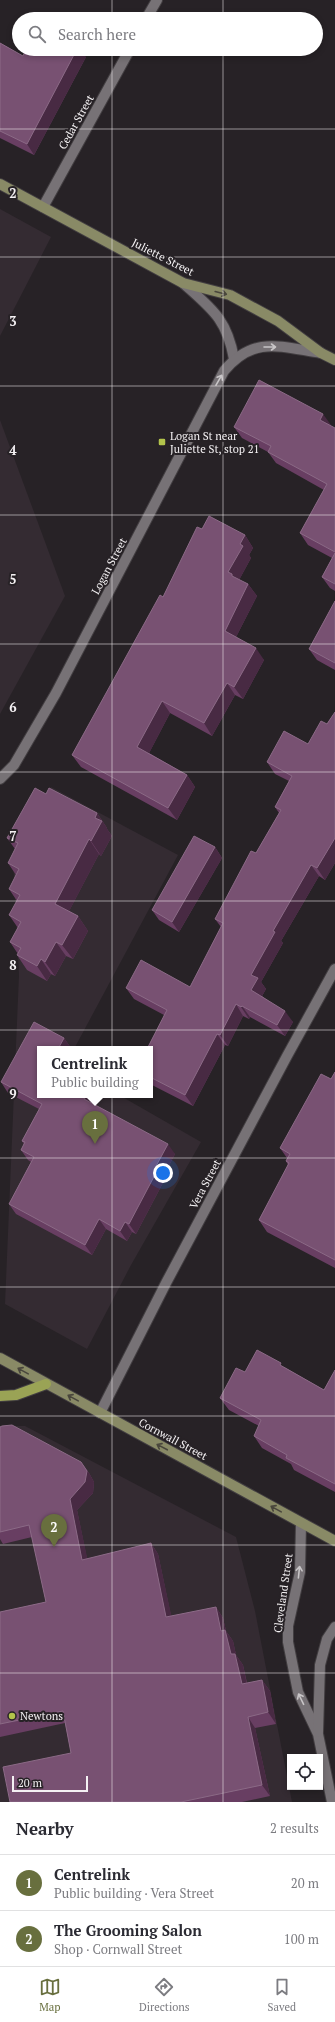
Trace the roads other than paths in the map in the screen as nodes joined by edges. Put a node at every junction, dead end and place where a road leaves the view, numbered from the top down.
1 (157, 0) edge
2 (150, 12) edge
3 (126, 56) edge
4 (0, 184) edge
5 (43, 207) junction
6 (184, 283) junction
7 (321, 353) junction
8 (234, 360) junction
9 (335, 360) edge
10 (0, 779) edge
11 (335, 969) edge
12 (0, 1358) edge
13 (46, 1384) junction
14 (0, 1396) edge
15 (100, 1413) junction
16 (301, 1523) junction
17 (335, 1541) edge
18 (335, 1627) edge
19 (318, 1734) junction
20 (332, 1802) edge

1 - 2 street
3 - 5 street, Cedar Street
4 - 5 main road, Juliette Street
5 - 6 main road, Juliette Street
6 -> 7 main road, Juliette Street
6 - 8 street
8 -> 7 street, Logan Street
7 - 9 main road, Juliette Street
10 -> 8 street, Logan Street
11 - 15 street, Vera Street
13 -> 12 main road, Cornwall Street
13 - 14 main road
15 -> 13 main road, Cornwall Street
16 -> 15 main road, Cornwall Street
16 - 17 main road, Cornwall Street
19 -> 16 street, Cleveland Street
18 - 19 street, Cleveland Street
19 - 20 street, Cleveland Street

